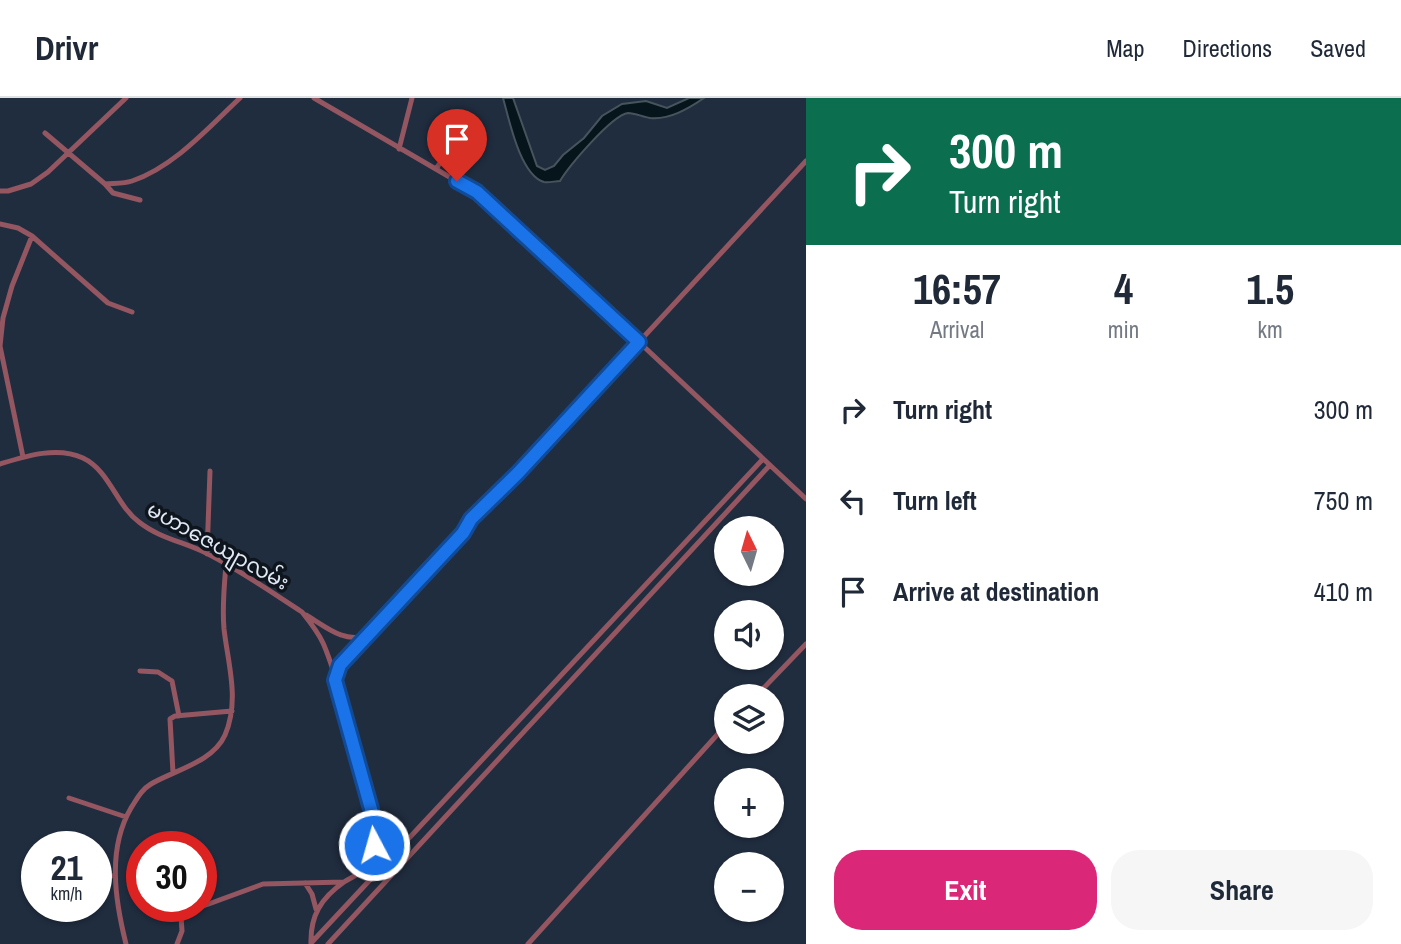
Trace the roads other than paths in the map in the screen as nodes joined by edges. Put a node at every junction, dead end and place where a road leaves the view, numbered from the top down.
1 (125, 98) edge
2 (240, 98) edge
3 (314, 98) edge
4 (412, 98) edge
5 (451, 126) dead end
6 (45, 133) dead end
7 (399, 149) junction
8 (67, 153) junction
9 (806, 161) edge
10 (436, 169) junction
11 (105, 184) junction
12 (0, 191) edge
13 (140, 200) dead end
14 (0, 224) edge
15 (32, 236) junction
16 (132, 312) dead end
17 (1, 323) edge
18 (639, 342) junction
19 (23, 457) junction
20 (763, 459) junction
21 (0, 464) edge
22 (770, 465) junction
23 (211, 471) dead end
24 (806, 499) edge
25 (207, 554) junction
26 (226, 565) junction
27 (302, 612) junction
28 (370, 634) junction
29 (806, 644) edge
30 (139, 671) dead end
31 (335, 680) junction
32 (768, 684) edge
33 (232, 711) junction
34 (179, 716) junction
35 (714, 738) edge
36 (173, 773) junction
37 (69, 797) dead end
38 (126, 817) junction
39 (112, 876) edge
40 (115, 876) junction
41 (344, 882) junction
42 (305, 883) junction
43 (316, 909) junction
44 (125, 944) edge
45 (177, 944) edge
46 (311, 944) edge
47 (328, 944) edge
48 (528, 944) edge

1 - 8 street
2 - 11 street
3 - 7 street
4 - 7 street
5 - 10 street
6 - 8 street
7 - 10 street
8 - 11 street
8 - 12 street
9 - 18 street
10 - 18 street
11 - 13 street
14 - 15 street
15 - 16 street
15 - 17 street
17 - 19 street
18 - 20 street
18 - 28 street
19 - 21 street, မဟာဇေယျာလမ်း
19 - 25 street, မဟာဇေယျာလမ်း
20 - 22 street
20 - 46 street
22 - 24 street
22 - 47 street
23 - 25 street
25 - 26 street, မဟာဇေယျာလမ်း
26 - 27 street, မဟာဇေယျာလမ်း
26 - 33 street
27 - 28 street
27 - 31 street, မဟာဇေယျာလမ်း
28 - 31 street
29 - 32 street
30 - 34 street
31 - 41 street, မဟာဇေယျာလမ်း
33 - 34 street
33 - 36 street
34 - 36 street
35 - 48 street
36 - 38 street
37 - 38 street
38 - 40 street
39 - 40 street
40 - 44 street
41 - 42 street
41 - 43 street, မဟာဇေယျာလမ်း
42 - 43 street
42 - 45 street
43 - 46 street

